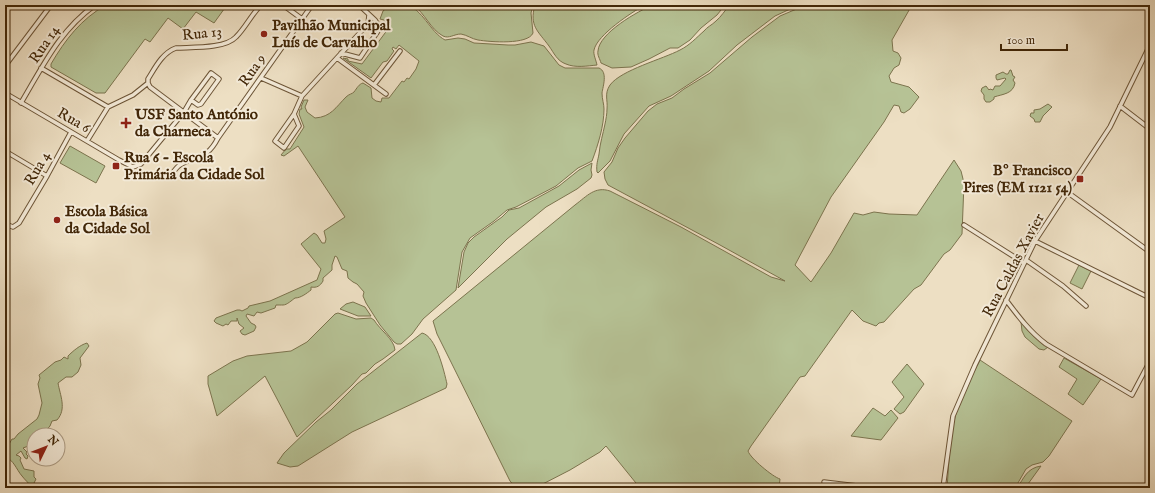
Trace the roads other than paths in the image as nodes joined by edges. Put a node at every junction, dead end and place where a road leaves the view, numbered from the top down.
1 (51, 5) edge
2 (95, 5) edge
3 (261, 5) edge
4 (283, 5) edge
5 (312, 5) edge
6 (359, 5) edge
7 (370, 15) junction
8 (302, 19) junction
9 (1150, 45) edge
10 (400, 51) dead end
11 (341, 53) junction
12 (337, 58) junction
13 (5, 66) edge
14 (42, 68) junction
15 (261, 78) junction
16 (148, 83) junction
17 (374, 85) junction
18 (5, 93) edge
19 (386, 94) dead end
20 (302, 96) junction
21 (191, 100) junction
22 (21, 103) junction
23 (108, 106) junction
24 (1120, 106) junction
25 (184, 112) junction
26 (294, 114) junction
27 (1150, 129) edge
28 (71, 132) junction
29 (218, 138) junction
30 (87, 141) junction
31 (6, 152) edge
32 (172, 174) dead end
33 (47, 176) junction
34 (1067, 192) junction
35 (5, 224) edge
36 (964, 225) dead end
37 (1035, 241) junction
38 (1150, 252) edge
39 (1025, 261) junction
40 (1150, 298) edge
41 (1006, 300) junction
42 (1086, 306) dead end
43 (1150, 361) edge
44 (824, 482) dead end
45 (874, 488) edge
46 (944, 488) edge

1 - 13 street
2 - 14 street, Rua 14
3 - 16 street, Rua 13
4 - 8 street
5 - 8 street, Rua 9
6 - 7 street
7 - 11 street
7 - 11 street
8 - 15 street, Rua 9
9 - 24 street, Rua Caldas Xavier
10 - 17 street
11 - 12 street
12 - 17 street
12 - 20 street
14 - 22 street, Rua 14
14 - 23 street
15 - 20 street
15 - 29 street, Rua 9
16 - 23 street
16 - 25 street
17 - 19 street
18 - 22 street, Rua 6
20 - 26 street
21 - 21 street
21 - 25 street
22 - 28 street, Rua 6
23 - 30 street
24 - 27 street
24 - 34 street, Rua Caldas Xavier
25 - 29 street
25 - 30 street, Rua 6
26 - 26 street
28 - 30 street, Rua 6
28 - 33 street, Rua 4
29 - 32 street, Rua 9
31 - 33 street
33 - 35 street, Rua 4
34 - 37 street, Rua Caldas Xavier
34 - 38 street
36 - 39 street
37 - 39 street, Rua Caldas Xavier
37 - 40 street
39 - 41 street, Rua Caldas Xavier
39 - 42 street
41 - 43 street
41 - 46 street, Rua Caldas Xavier
44 - 45 street

